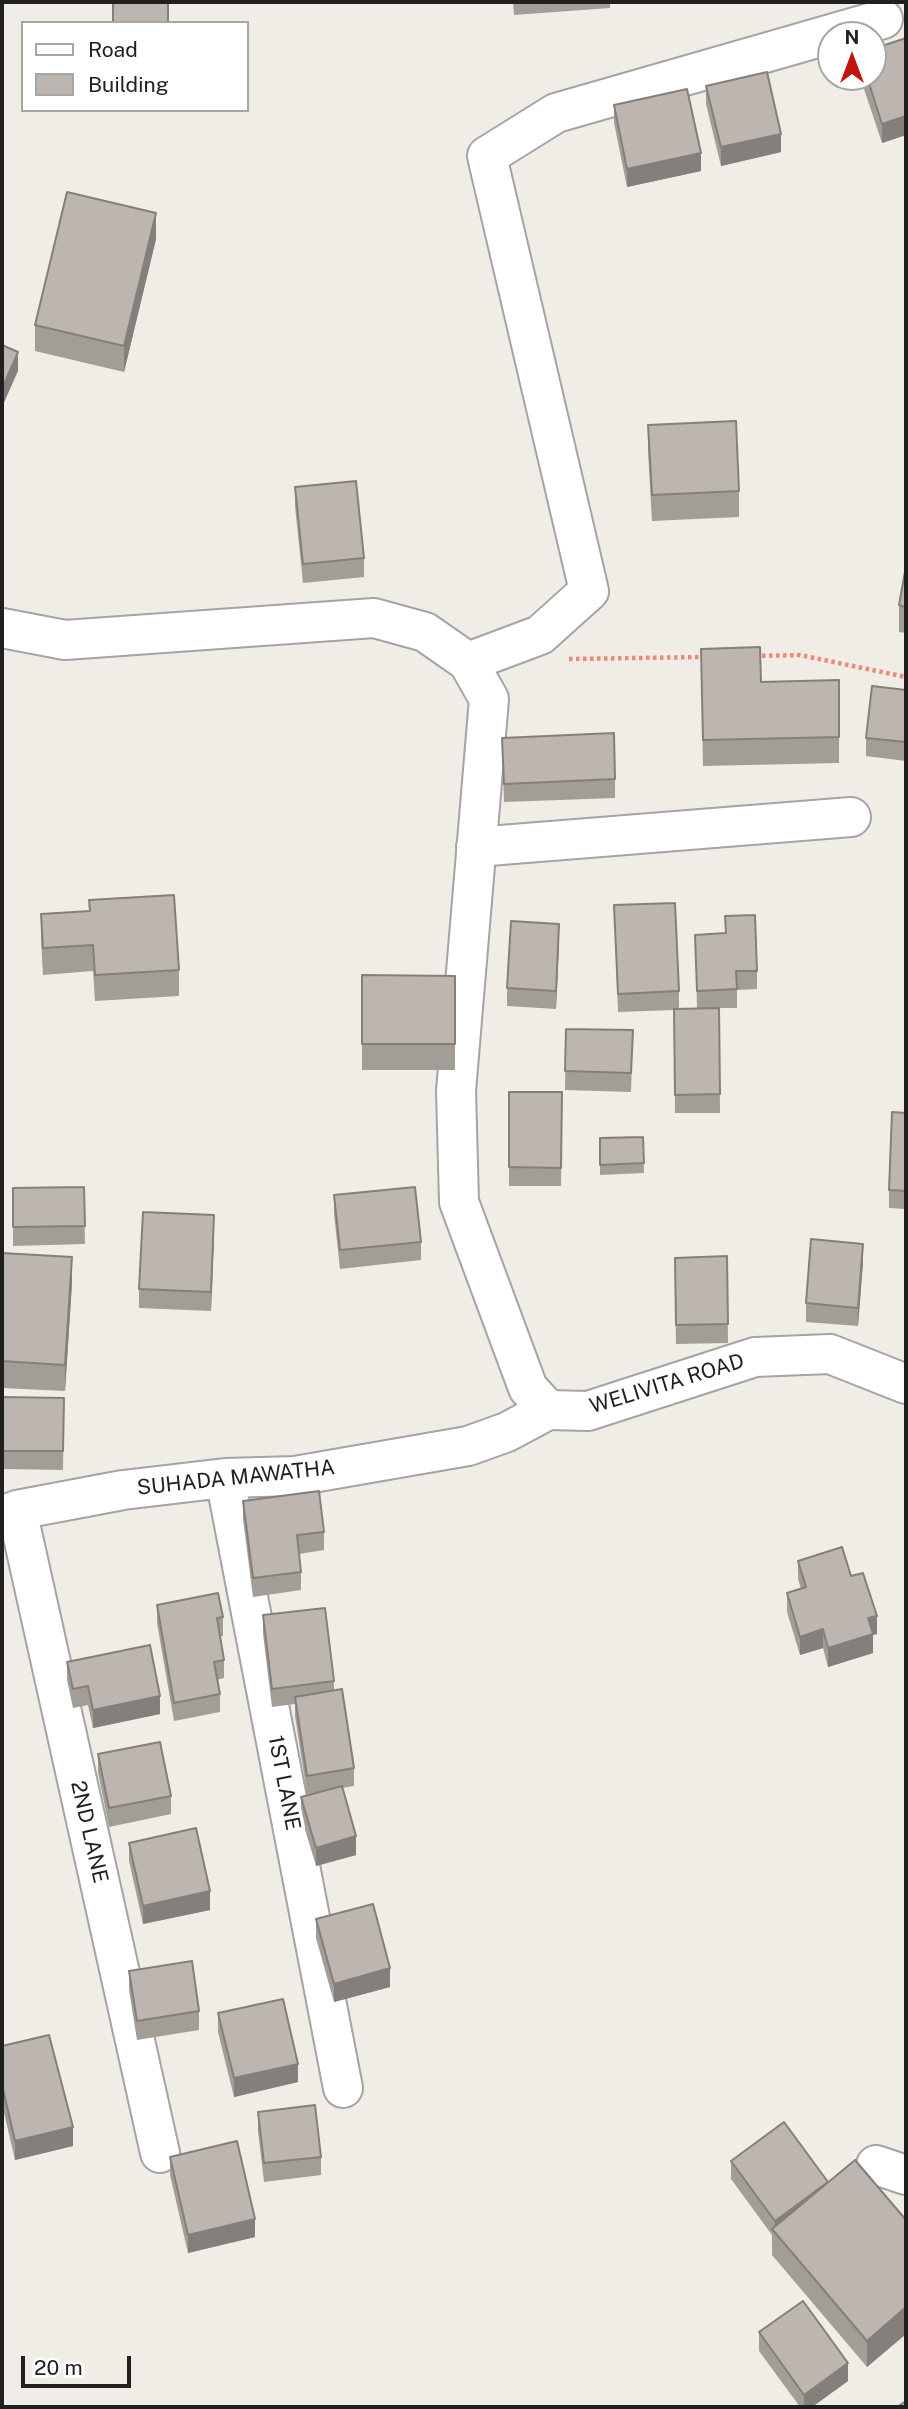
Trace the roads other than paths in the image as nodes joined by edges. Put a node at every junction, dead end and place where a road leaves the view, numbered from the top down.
1 (883, 19) dead end
2 (2, 628) edge
3 (468, 662) junction
4 (852, 817) dead end
5 (476, 847) junction
6 (906, 1384) edge
7 (548, 1410) junction
8 (225, 1478) junction
9 (9, 1513) edge
10 (343, 2088) dead end
11 (160, 2153) dead end

1 - 3 street
2 - 3 street
3 - 5 street
4 - 5 street
5 - 7 street
6 - 7 street, WELIVITA ROAD
7 - 8 street, SUHADA MAWATHA
8 - 9 street, SUHADA MAWATHA
8 - 10 street, 1ST LANE
9 - 11 street, 2ND LANE

